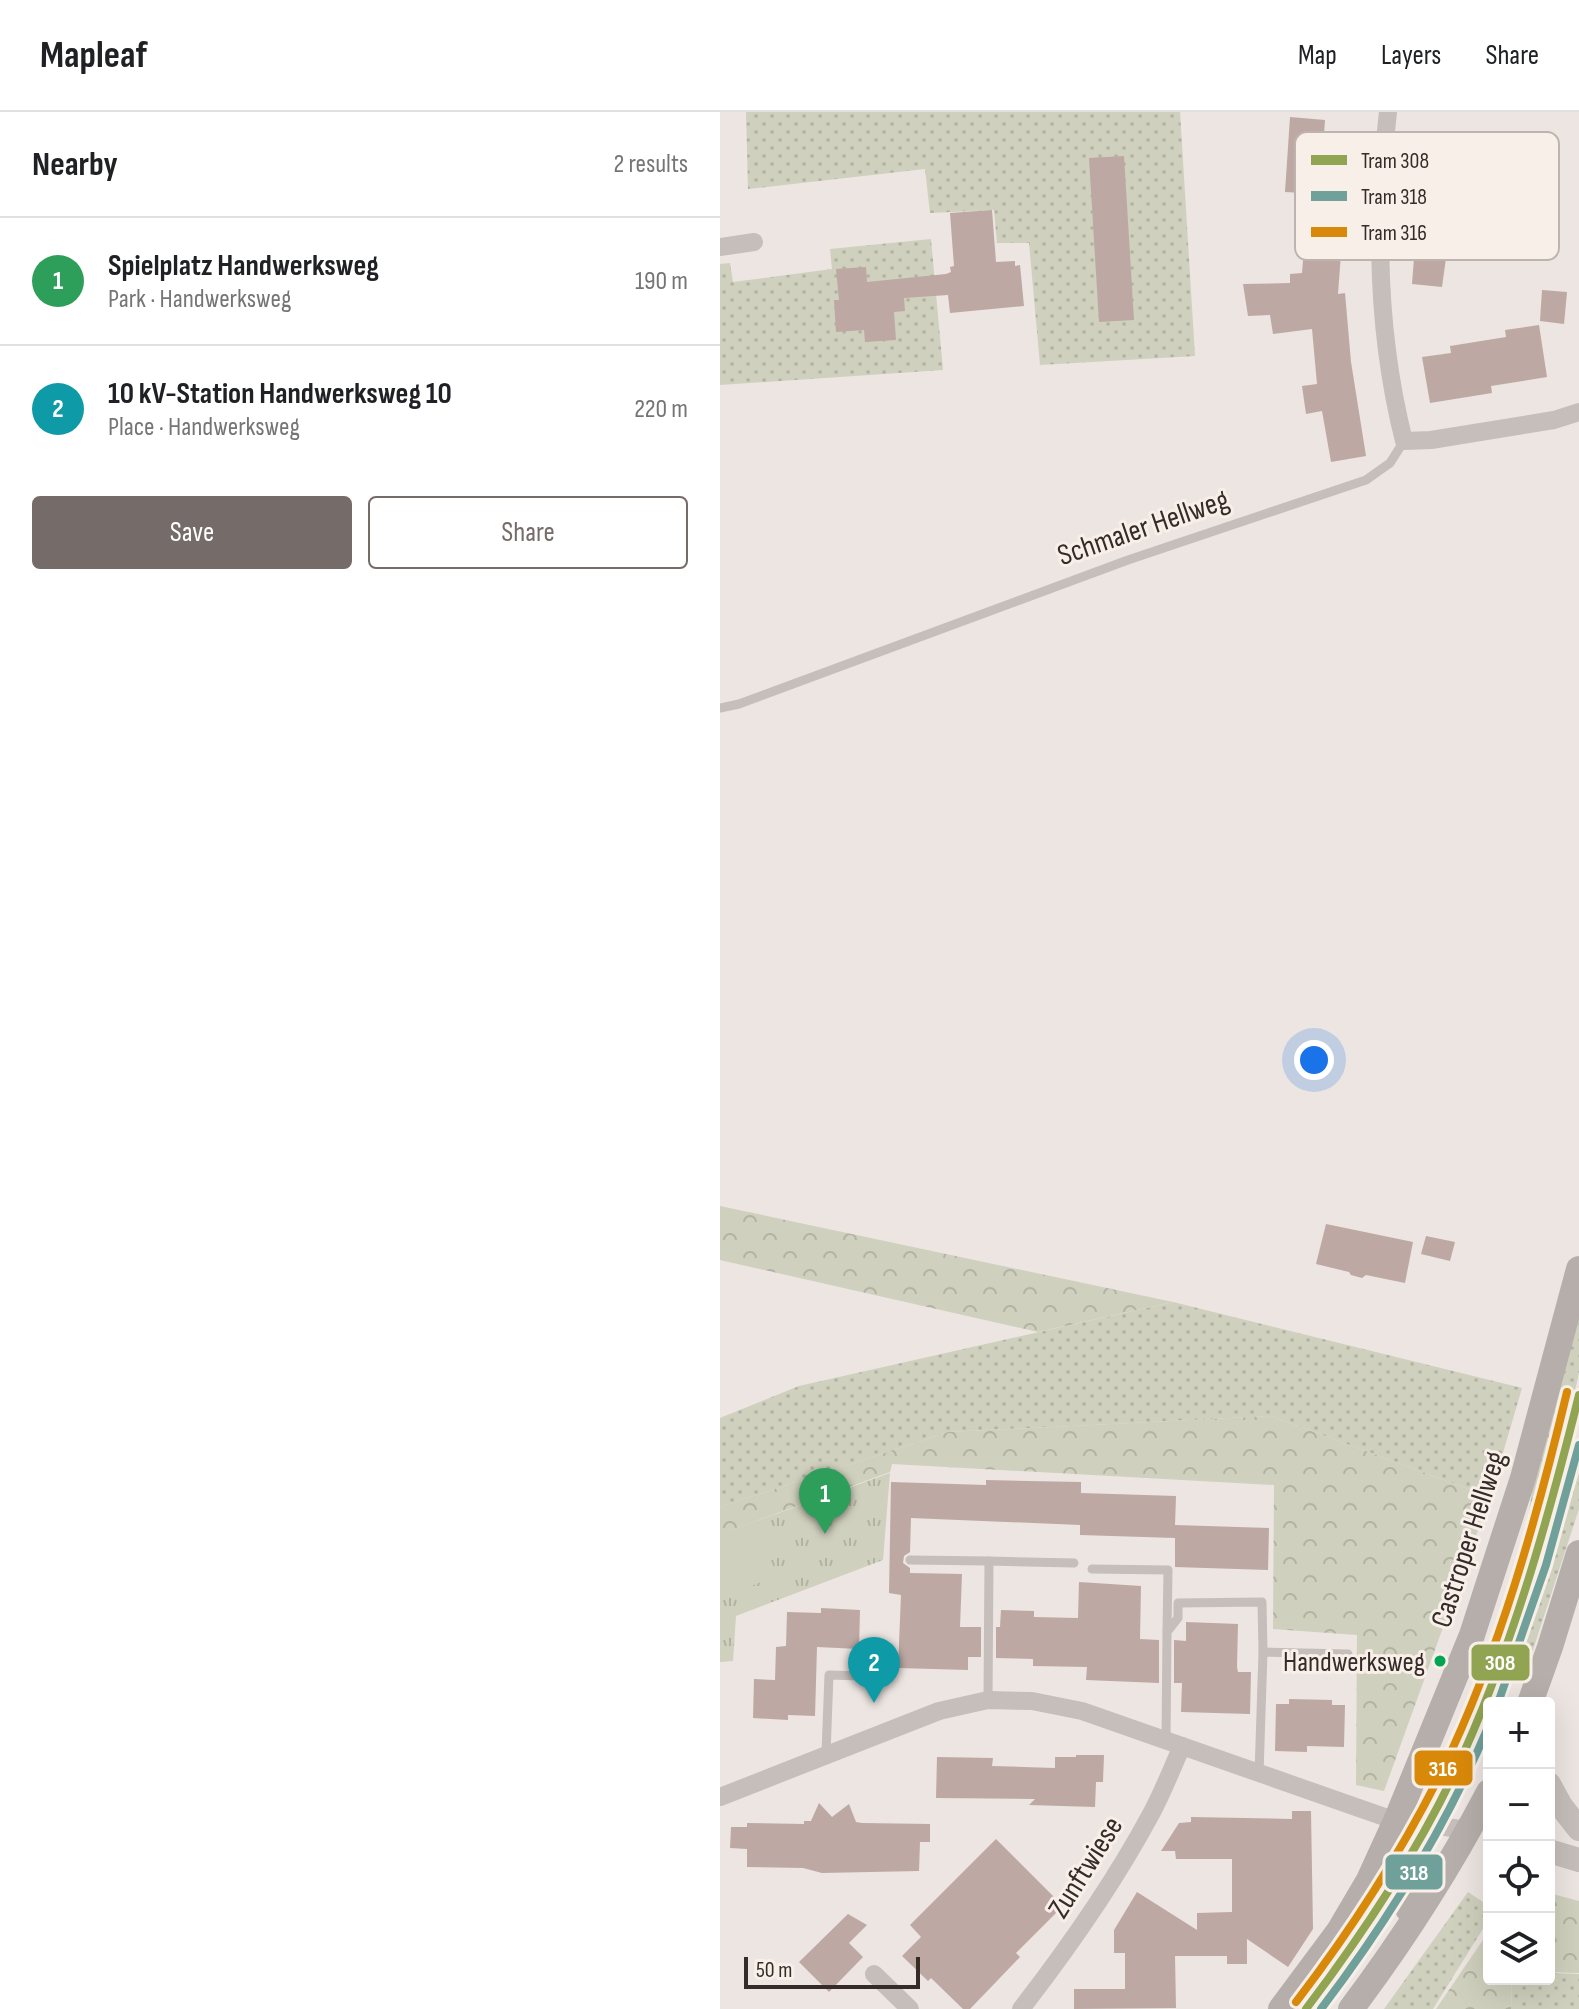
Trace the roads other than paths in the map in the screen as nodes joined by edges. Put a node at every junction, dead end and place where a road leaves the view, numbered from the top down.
1 (1388, 112) edge
2 (1386, 132) edge
3 (754, 242) dead end
4 (720, 247) edge
5 (1380, 260) edge
6 (1578, 413) edge
7 (1404, 441) junction
8 (720, 708) edge
9 (1579, 1269) edge
10 (1579, 1553) edge
11 (910, 1560) dead end
12 (989, 1561) junction
13 (1074, 1563) dead end
14 (1092, 1569) dead end
15 (1167, 1632) junction
16 (1263, 1652) junction
17 (1348, 1654) dead end
18 (864, 1676) dead end
19 (1532, 1697) edge
20 (988, 1700) junction
21 (1174, 1743) junction
22 (826, 1753) junction
23 (1259, 1774) junction
24 (1555, 1795) edge
25 (720, 1797) edge
26 (1396, 1821) junction
27 (1579, 1829) edge
28 (1479, 1833) edge
29 (1555, 1853) edge
30 (1579, 1860) edge
31 (874, 1974) dead end
32 (1368, 1987) junction
33 (910, 2009) edge
34 (1021, 2009) edge
35 (1281, 2009) edge
36 (1351, 2009) edge

1 - 2 street
3 - 4 street
5 - 7 street
6 - 7 street
7 - 8 lane, Schmaler Hellweg
9 - 26 main road, Castroper Hellweg
10 - 19 main road
11 - 12 lane
12 - 13 lane
12 - 20 lane
14 - 15 lane
15 - 16 lane
15 - 21 lane
16 - 17 lane
16 - 23 lane
18 - 22 lane
20 - 21 street
20 - 22 street
21 - 23 street
21 - 34 street, Zunftwiese
22 - 25 street
23 - 26 street
24 - 27 street
26 - 28 street
26 - 32 main road
26 - 35 main road, Castroper Hellweg
28 - 32 main road
29 - 30 street
31 - 33 street
32 - 36 main road

